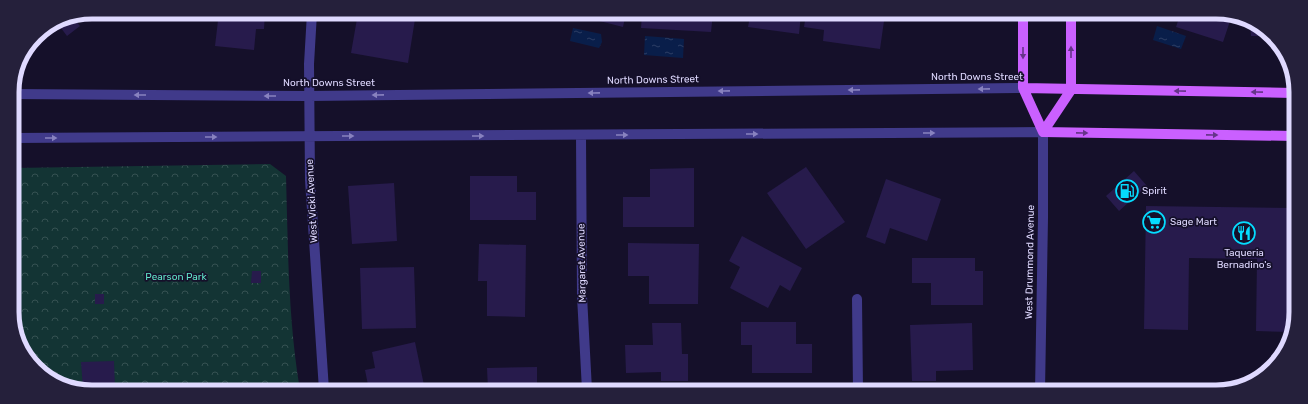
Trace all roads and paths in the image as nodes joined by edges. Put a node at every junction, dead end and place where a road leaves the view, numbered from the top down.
1 (312, 19) edge
2 (1023, 19) edge
3 (1071, 19) edge
4 (1023, 88) junction
5 (1071, 90) junction
6 (1289, 93) edge
7 (19, 94) edge
8 (309, 96) junction
9 (1042, 132) junction
10 (309, 136) junction
11 (581, 136) junction
12 (1289, 136) edge
13 (19, 138) edge
14 (857, 299) dead end
15 (324, 385) edge
16 (587, 385) edge
17 (858, 385) edge
18 (1040, 385) edge

1 - 8 street, West Vicki Avenue
2 -> 4 main road, West Drummond Avenue
5 -> 3 main road
4 - 5 main road, North Downs Street
4 -> 8 street, North Downs Street
4 - 9 main road, West Drummond Avenue
6 -> 5 main road, North Downs Street
5 - 9 main road
8 -> 7 street, North Downs Street
8 - 10 street, West Vicki Avenue
11 -> 9 street
9 -> 12 main road
9 - 18 street, West Drummond Avenue
10 -> 11 street
13 -> 10 street
10 - 15 street, West Vicki Avenue
11 - 16 street, Margaret Avenue
14 - 17 street

